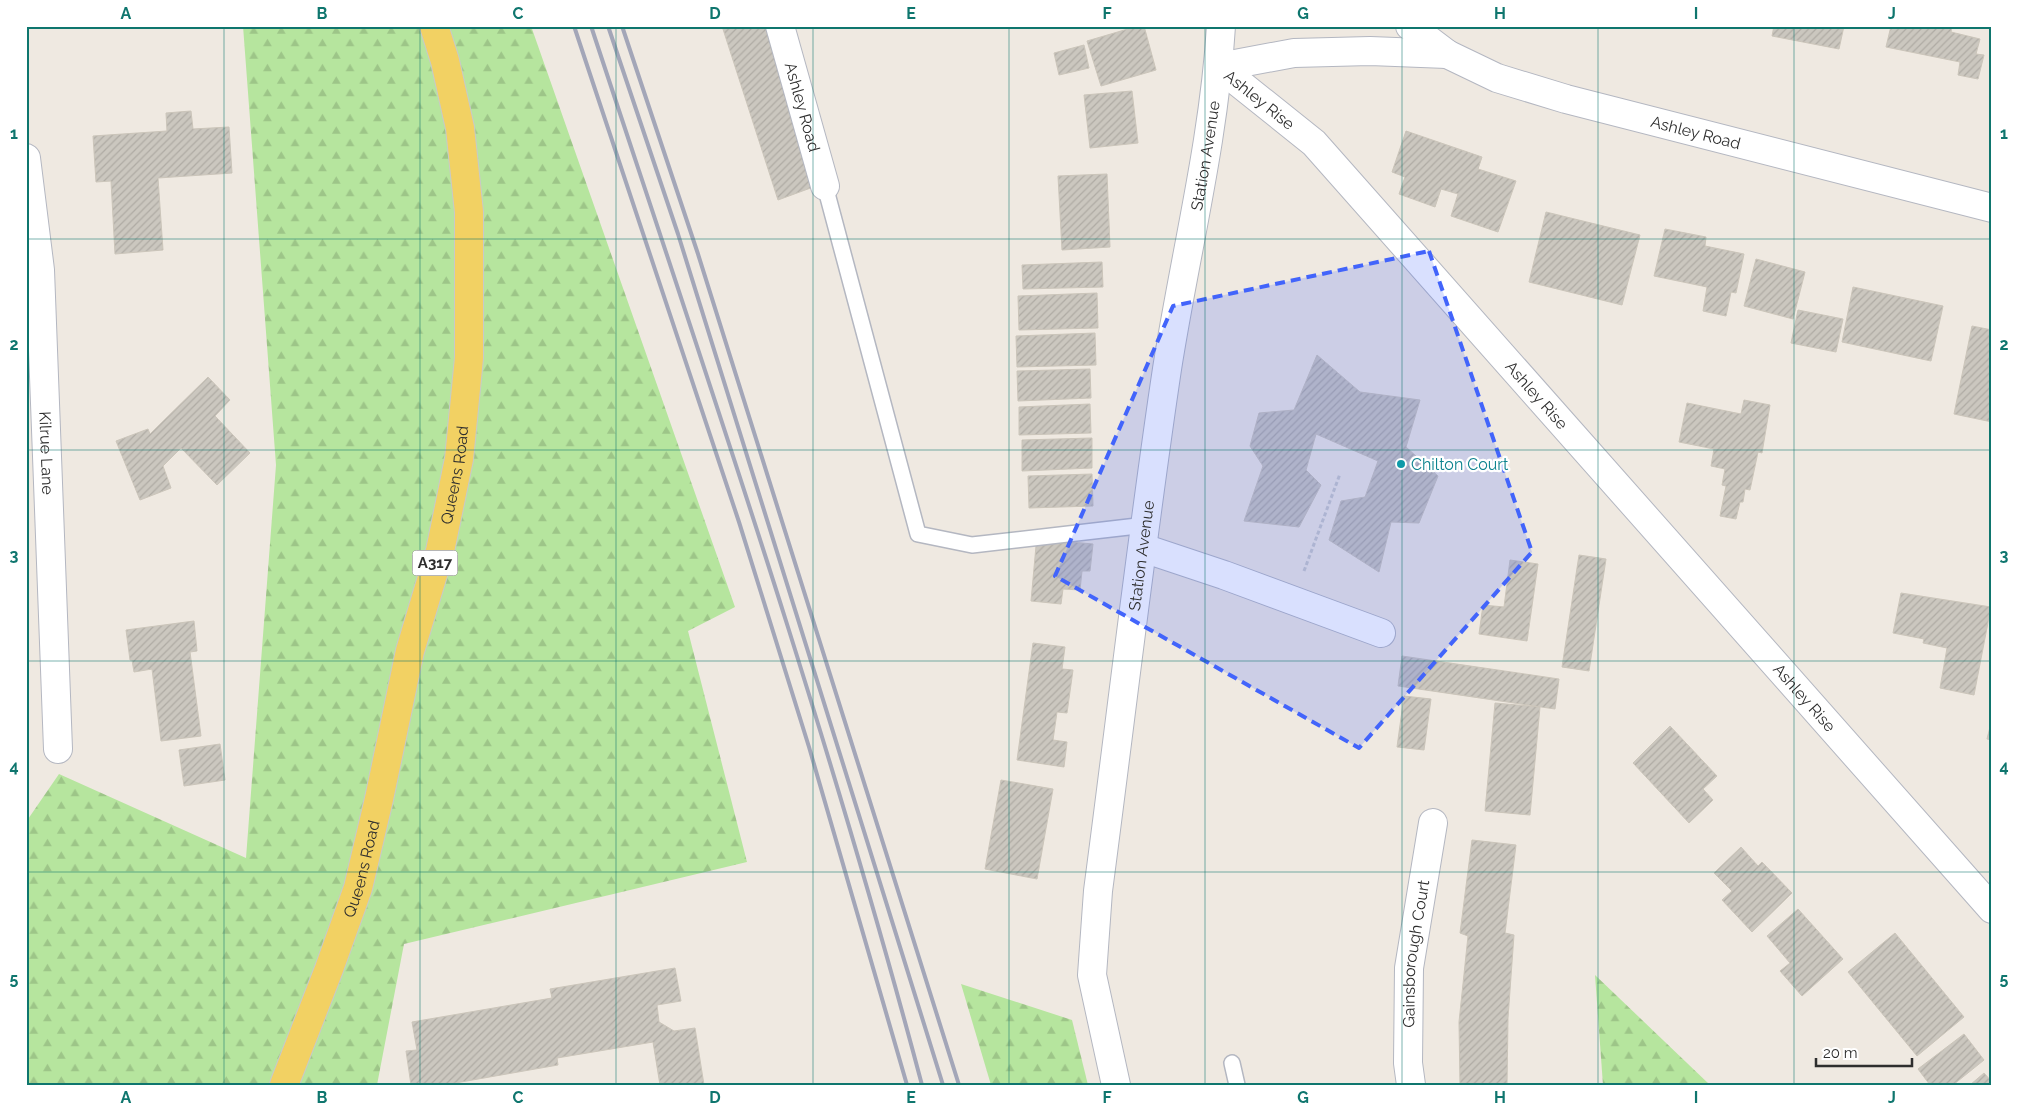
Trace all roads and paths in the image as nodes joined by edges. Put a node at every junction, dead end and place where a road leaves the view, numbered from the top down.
1 (434, 26) edge
2 (780, 26) edge
3 (1221, 26) edge
4 (1410, 26) edge
5 (1447, 54) junction
6 (1219, 67) junction
7 (26, 158) edge
8 (825, 186) joint
9 (1992, 208) edge
10 (1340, 474) dead end
11 (1145, 536) junction
12 (1294, 600) junction
13 (1381, 633) dead end
14 (58, 749) dead end
15 (1432, 823) dead end
16 (1992, 909) edge
17 (1232, 1063) dead end
18 (284, 1085) edge
19 (1116, 1085) edge
20 (1237, 1085) edge
21 (1410, 1085) edge

1 - 18 main road, Queens Road / A317
2 - 8 street, Ashley Road
3 - 6 street, Station Avenue
4 - 5 street, Ashley Road
5 - 6 street, Ashley Rise
5 - 9 street, Ashley Road
6 - 11 street, Station Avenue
6 - 16 street, Ashley Rise
7 - 14 street, Kilrue Lane
8 - 11 lane
10 - 12 path
11 - 12 street
11 - 19 street, Station Avenue
12 - 13 street
15 - 21 street, Gainsborough Court
17 - 20 lane

